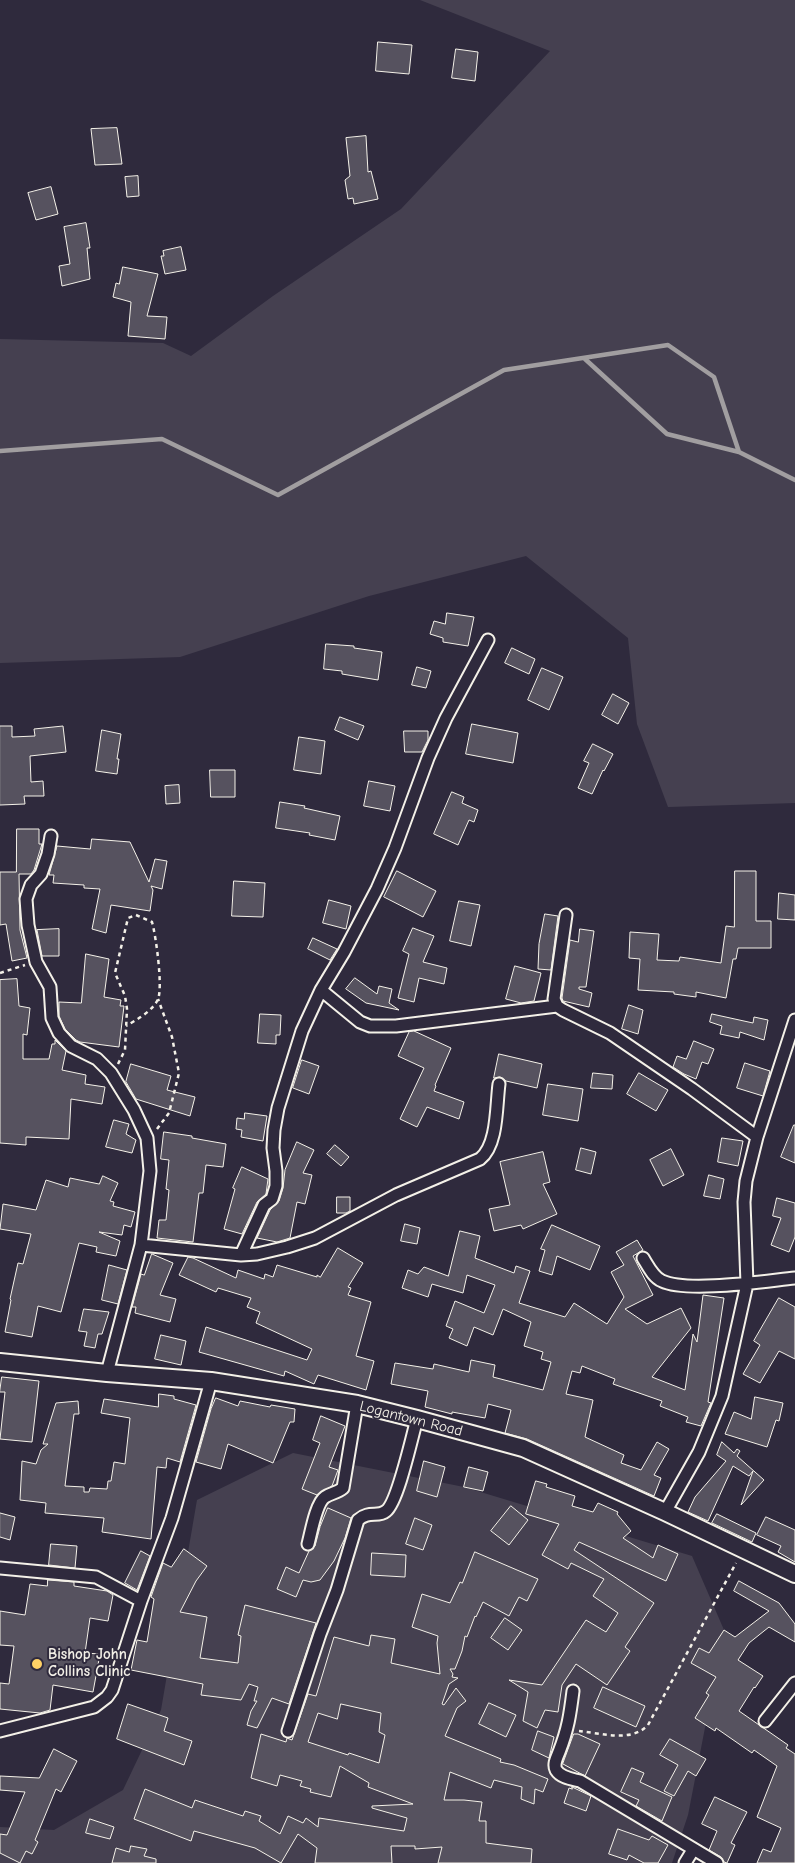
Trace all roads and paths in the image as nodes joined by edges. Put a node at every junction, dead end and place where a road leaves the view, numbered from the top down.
1 (488, 640) dead end
2 (51, 836) dead end
3 (566, 915) dead end
4 (36, 962) junction
5 (0, 973) edge
6 (321, 990) junction
7 (158, 999) junction
8 (558, 1006) junction
9 (795, 1020) edge
10 (126, 1026) junction
11 (110, 1073) junction
12 (499, 1084) dead end
13 (147, 1138) junction
14 (757, 1138) junction
15 (141, 1245) junction
16 (242, 1255) junction
17 (643, 1258) dead end
18 (795, 1278) edge
19 (746, 1284) junction
20 (0, 1362) edge
21 (106, 1373) junction
22 (211, 1381) junction
23 (357, 1404) junction
24 (417, 1419) junction
25 (665, 1512) junction
26 (308, 1544) dead end
27 (744, 1549) junction
28 (0, 1568) edge
29 (795, 1574) edge
30 (141, 1601) junction
31 (795, 1683) edge
32 (573, 1691) dead end
33 (765, 1721) dead end
34 (568, 1730) junction
35 (0, 1731) edge
36 (288, 1731) dead end
37 (693, 1850) junction
38 (685, 1863) edge
39 (717, 1863) edge

1 - 6 street
2 - 4 street
3 - 8 street
4 - 5 path
4 - 11 street
6 - 8 street
6 - 16 street
7 - 10 path
7 - 10 path
7 - 13 path
8 - 14 street
9 - 14 street
10 - 11 path
11 - 13 street
12 - 16 street
13 - 15 street
14 - 19 street
15 - 16 street
15 - 21 street
17 - 19 street
18 - 19 street
19 - 25 street
20 - 21 street, Logantown Road
21 - 22 street, Logantown Road
22 - 23 street, Logantown Road
22 - 30 street
23 - 24 street, Logantown Road
23 - 26 street
24 - 25 street, Logantown Road
24 - 36 street
25 - 27 street, Logantown Road
27 - 29 street, Logantown Road
27 - 34 path
28 - 30 street
30 - 35 street
31 - 33 street
32 - 34 street
34 - 37 street
37 - 38 street
37 - 39 street

